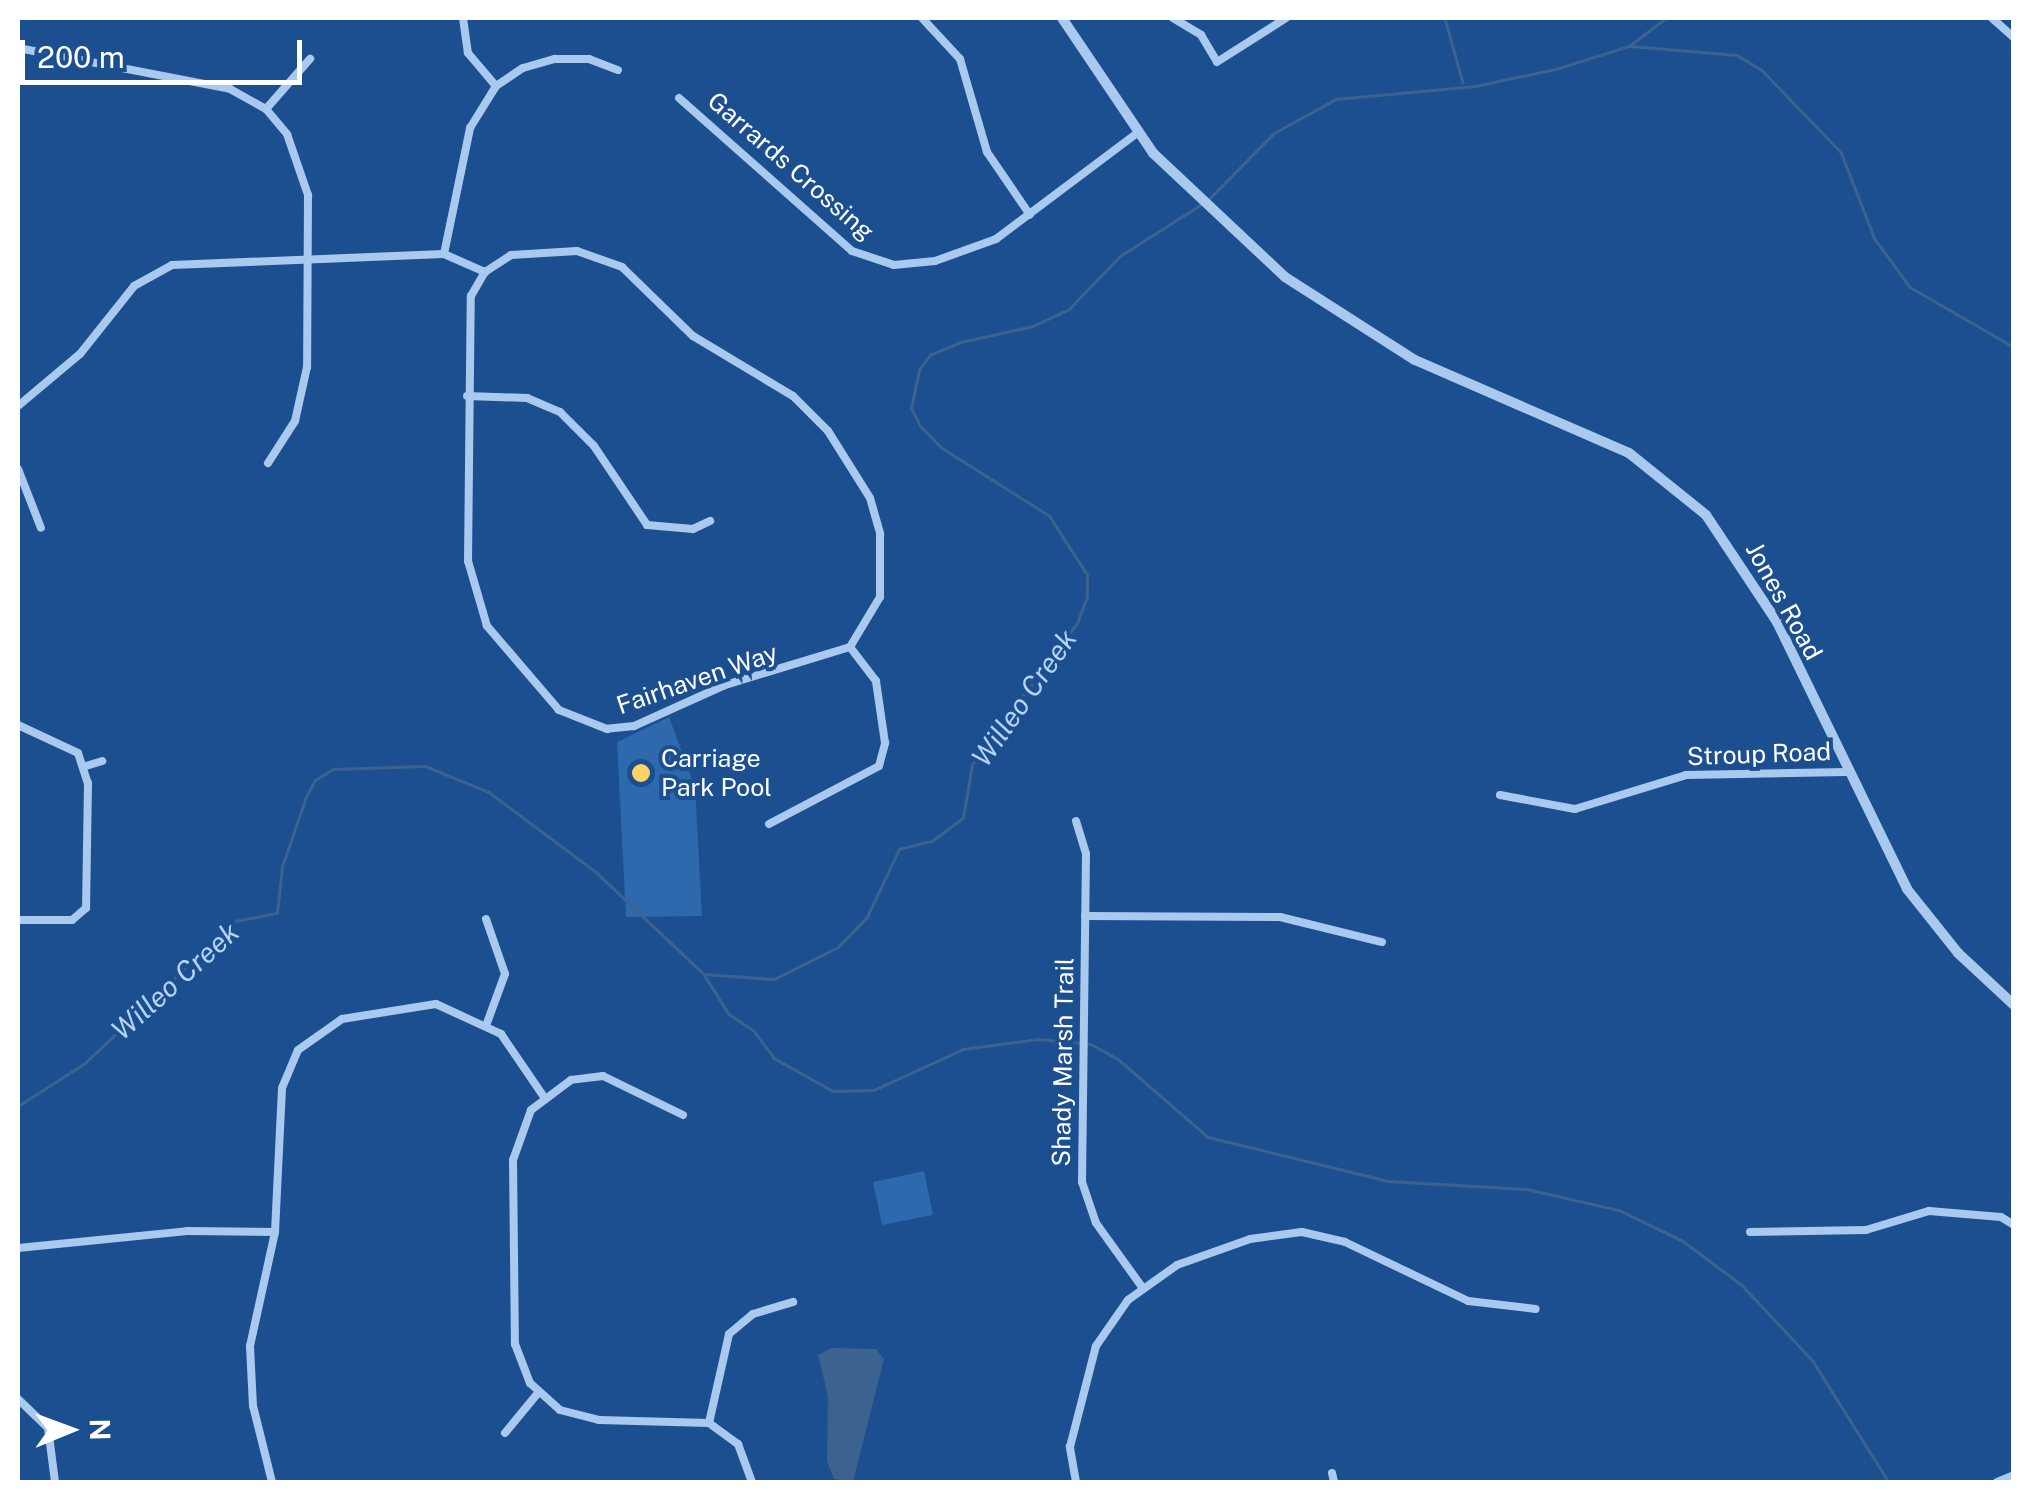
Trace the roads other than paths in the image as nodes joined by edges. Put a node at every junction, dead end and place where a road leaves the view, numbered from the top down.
1 (463, 18) edge
2 (922, 18) edge
3 (1062, 18) edge
4 (1174, 18) edge
5 (1286, 18) edge
6 (1992, 18) edge
7 (2014, 38) edge
8 (18, 48) edge
9 (310, 60) dead end
10 (618, 70) dead end
11 (496, 86) junction
12 (679, 98) dead end
13 (266, 109) junction
14 (1138, 133) junction
15 (1030, 215) junction
16 (444, 254) junction
17 (308, 257) junction
18 (485, 272) junction
19 (467, 396) junction
20 (18, 406) edge
21 (268, 463) dead end
22 (18, 469) edge
23 (710, 521) dead end
24 (40, 528) dead end
25 (850, 648) junction
26 (18, 725) edge
27 (102, 761) dead end
28 (86, 766) junction
29 (1847, 772) junction
30 (1500, 795) dead end
31 (1076, 822) dead end
32 (769, 824) dead end
33 (82, 914) junction
34 (1085, 916) junction
35 (18, 920) edge
36 (486, 920) dead end
37 (91, 923) dead end
38 (1382, 942) dead end
39 (2014, 1006) edge
40 (486, 1023) junction
41 (544, 1097) junction
42 (683, 1115) dead end
43 (2014, 1225) edge
44 (274, 1232) junction
45 (1750, 1232) dead end
46 (18, 1248) edge
47 (1142, 1287) junction
48 (792, 1302) dead end
49 (1536, 1309) dead end
50 (538, 1393) junction
51 (18, 1399) edge
52 (709, 1423) junction
53 (504, 1433) dead end
54 (2014, 1475) edge
55 (55, 1482) edge
56 (272, 1482) edge
57 (752, 1482) edge
58 (1076, 1482) edge
59 (1997, 1482) edge

1 - 11 street
2 - 15 street
3 - 14 street, Jones Road
4 - 5 street
6 - 7 street
8 - 13 street
9 - 13 street
10 - 11 street
11 - 16 street
12 - 15 street, Garrards Crossing
13 - 17 street
14 - 15 street, Garrards Crossing
14 - 29 street, Jones Road
16 - 17 street
16 - 18 street
17 - 20 street
17 - 21 street
18 - 19 street, Fairhaven Way
18 - 25 street
19 - 23 street
19 - 25 street, Fairhaven Way
22 - 24 street
25 - 32 street
26 - 28 street
27 - 28 street
28 - 33 street
29 - 30 street, Stroup Road
29 - 39 street, Jones Road
31 - 34 street, Shady Marsh Trail
33 - 35 street
33 - 37 street
34 - 38 street
34 - 47 street, Shady Marsh Trail
36 - 40 street
40 - 41 street
40 - 44 street
41 - 42 street
41 - 50 street
43 - 45 street
44 - 46 street
44 - 56 street
47 - 49 street
47 - 58 street
48 - 52 street
50 - 52 street
50 - 53 street
51 - 55 street
52 - 57 street
54 - 59 street

